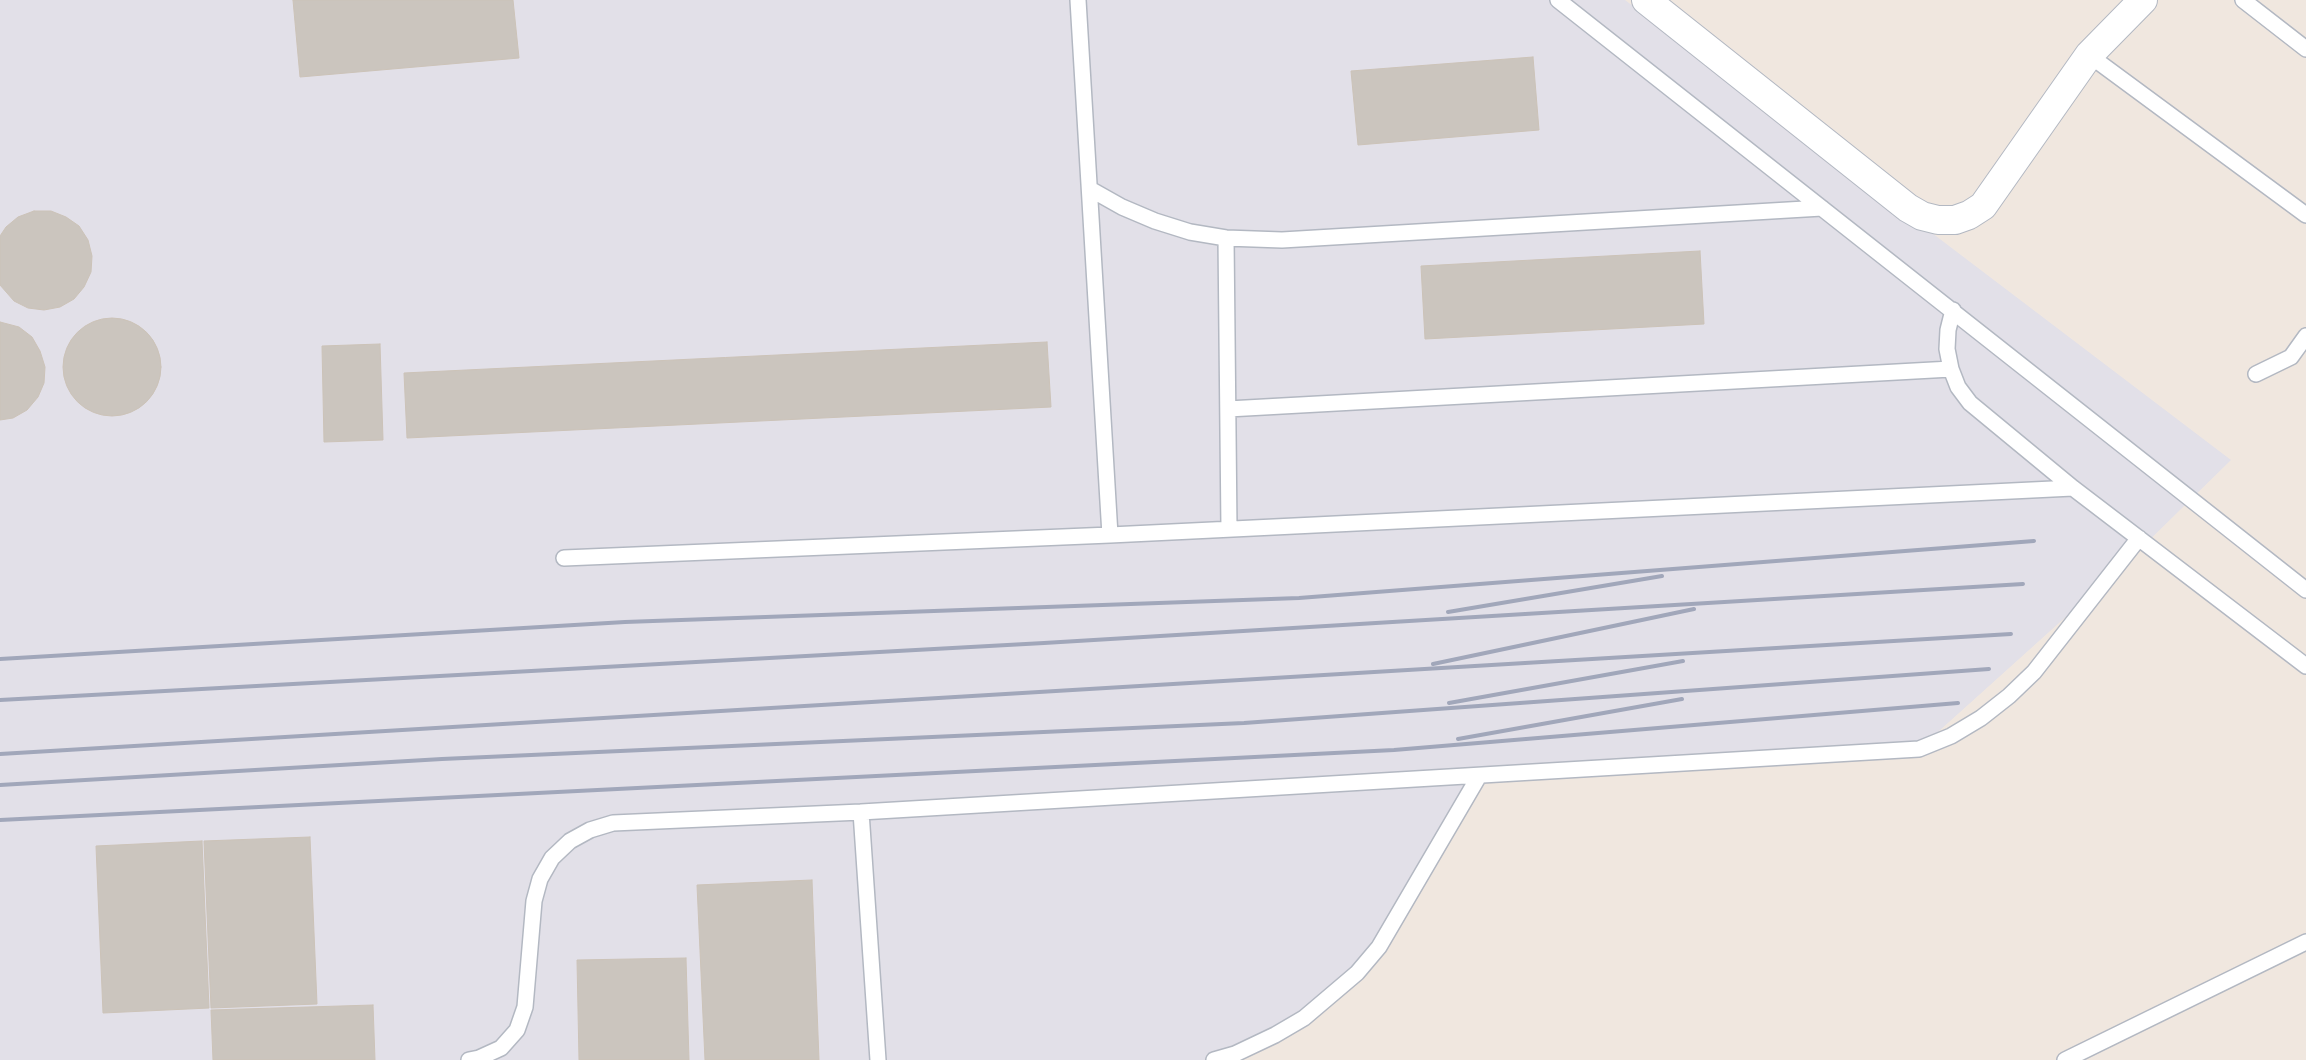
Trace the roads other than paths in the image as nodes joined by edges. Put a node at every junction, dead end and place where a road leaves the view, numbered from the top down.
1 (1078, 0) edge
2 (1558, 0) edge
3 (2143, 0) edge
4 (2243, 0) edge
5 (1655, 4) edge
6 (2306, 49) edge
7 (2088, 55) junction
8 (1090, 189) junction
9 (1822, 208) junction
10 (2306, 215) edge
11 (1226, 238) junction
12 (1953, 310) junction
13 (2306, 336) edge
14 (1951, 369) junction
15 (2256, 374) dead end
16 (1228, 409) junction
17 (2073, 488) junction
18 (1229, 529) junction
19 (1110, 535) junction
20 (2139, 538) junction
21 (564, 558) dead end
22 (2306, 590) edge
23 (2306, 666) edge
24 (1479, 776) junction
25 (861, 812) junction
26 (2306, 942) edge
27 (469, 1060) edge
28 (878, 1060) edge
29 (1214, 1060) edge
30 (2065, 1060) edge

1 - 8 lane
2 - 9 lane
3 - 7 street
4 - 6 lane
5 - 7 street
7 - 10 lane
8 - 11 lane
8 - 19 lane
9 - 11 lane
9 - 12 lane
11 - 16 lane
12 - 14 lane
12 - 22 lane
13 - 15 lane
14 - 16 lane
14 - 17 lane
16 - 18 lane
17 - 18 lane
17 - 20 lane
18 - 19 lane
19 - 21 lane
20 - 23 lane
20 - 24 lane
24 - 25 lane
24 - 29 lane
25 - 27 lane
25 - 28 lane
26 - 30 lane

